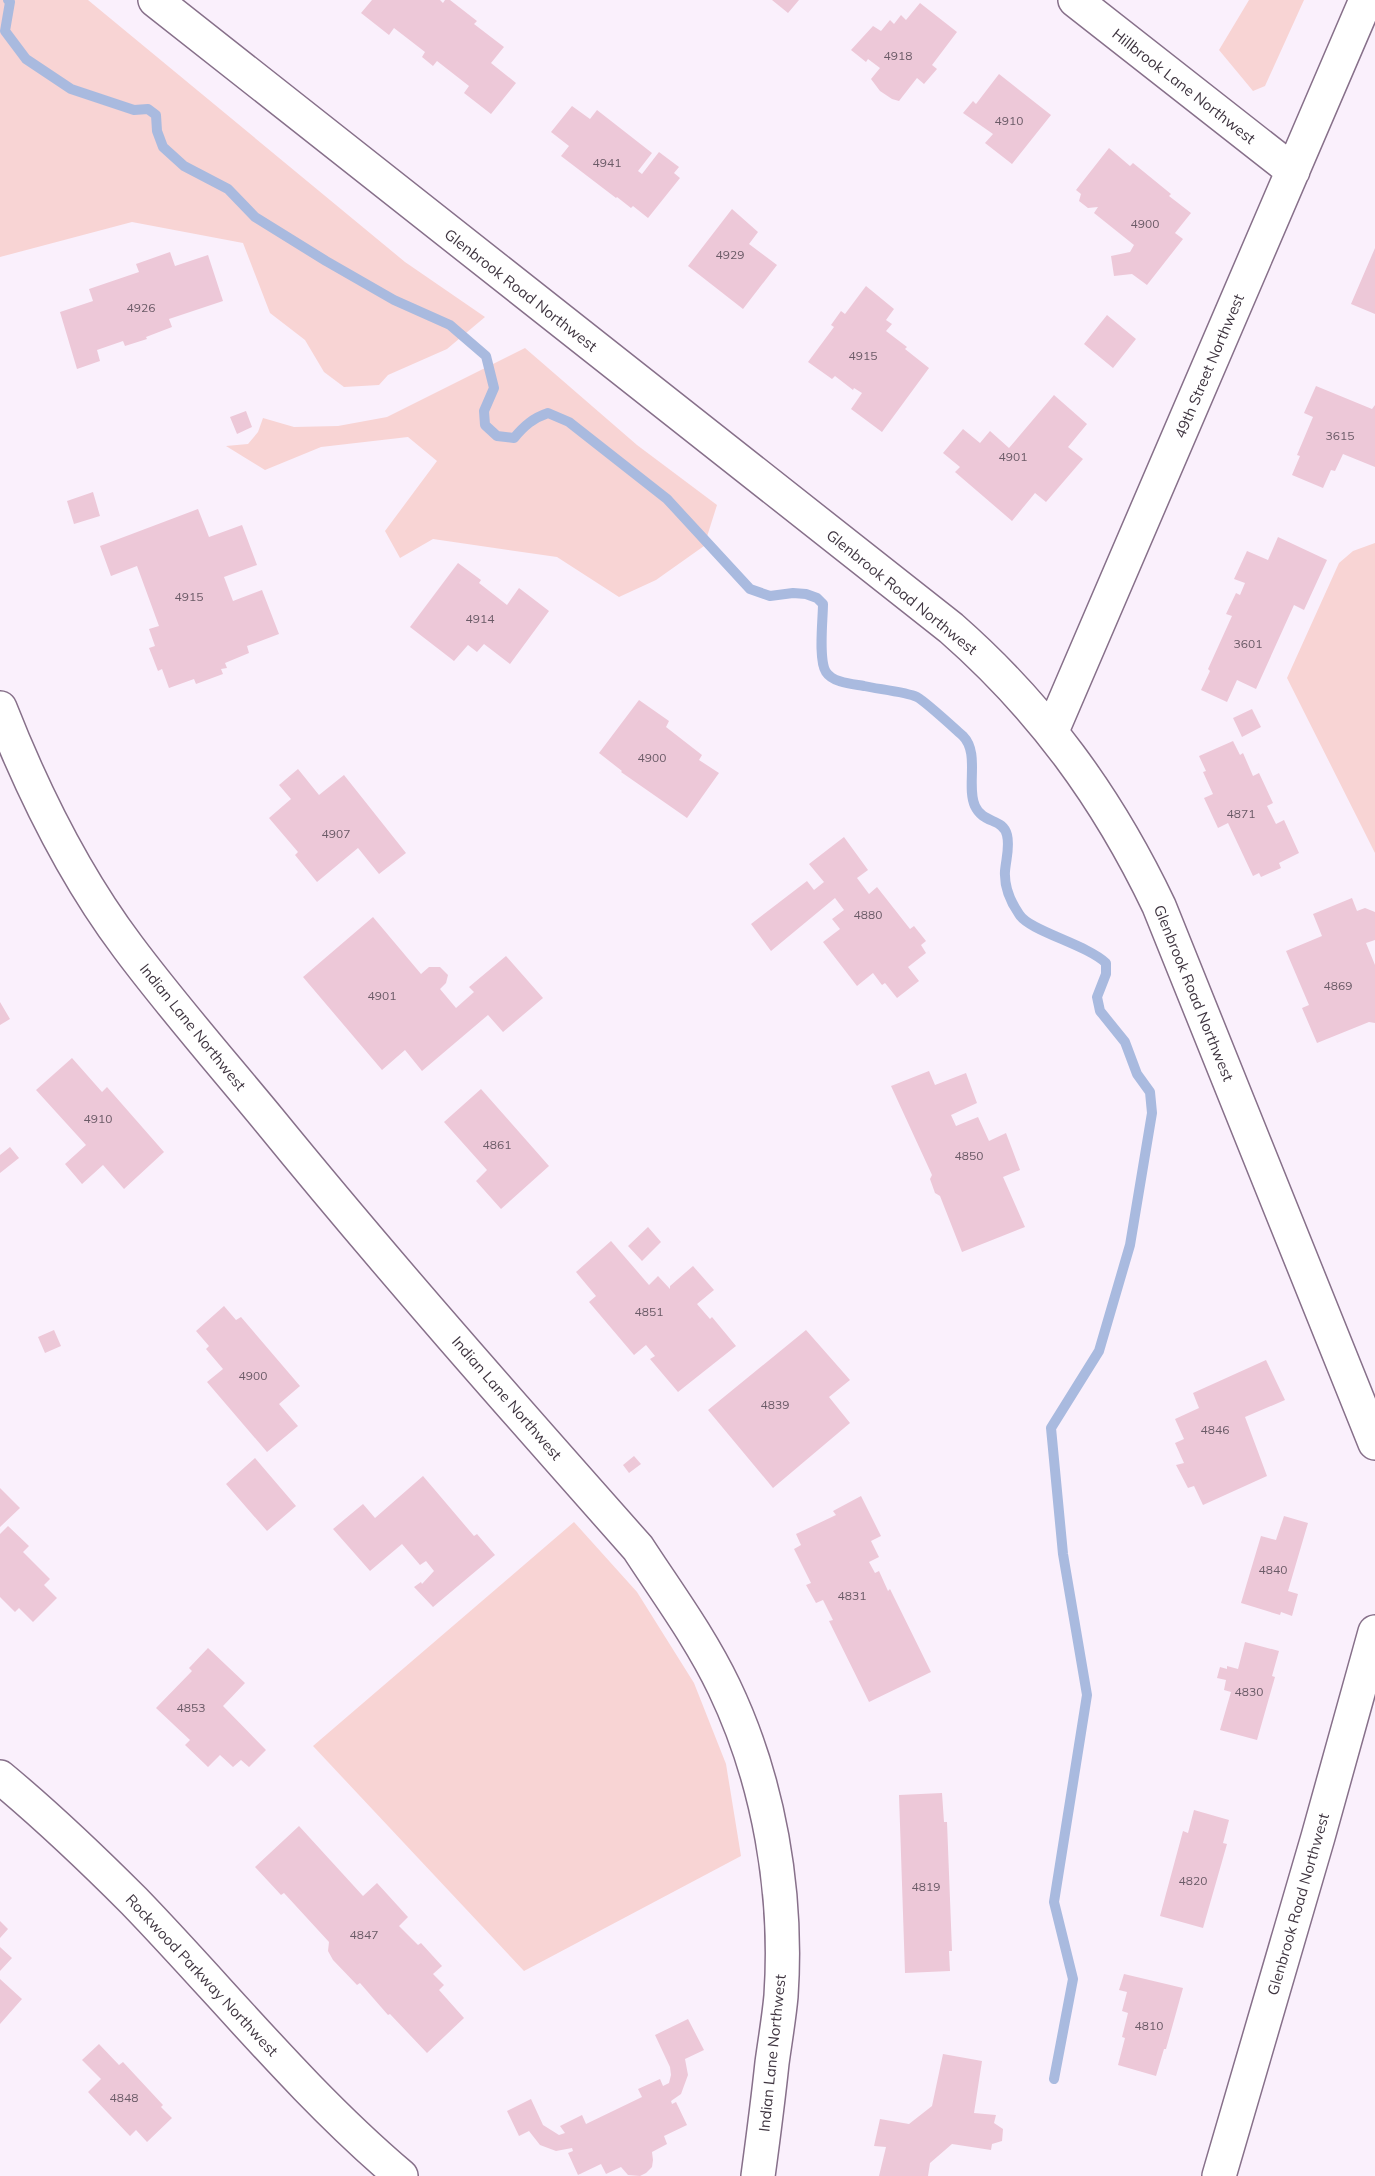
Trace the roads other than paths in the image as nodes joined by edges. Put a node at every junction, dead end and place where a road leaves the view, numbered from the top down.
1 (155, 0) edge
2 (1075, 0) edge
3 (1366, 0) edge
4 (1293, 171) junction
5 (0, 708) edge
6 (1052, 731) junction
7 (1375, 1443) edge
8 (1375, 1632) edge
9 (0, 1777) edge
10 (401, 2176) edge
11 (758, 2176) edge
12 (1219, 2176) edge

1 - 6 street, Glenbrook Road Northwest
2 - 4 street, Hillbrook Lane Northwest
3 - 4 street, 49th Street Northwest
4 - 6 street, 49th Street Northwest
5 - 11 street, Indian Lane Northwest
6 - 7 street, Glenbrook Road Northwest
8 - 12 street, Glenbrook Road Northwest
9 - 10 street, Rockwood Parkway Northwest

